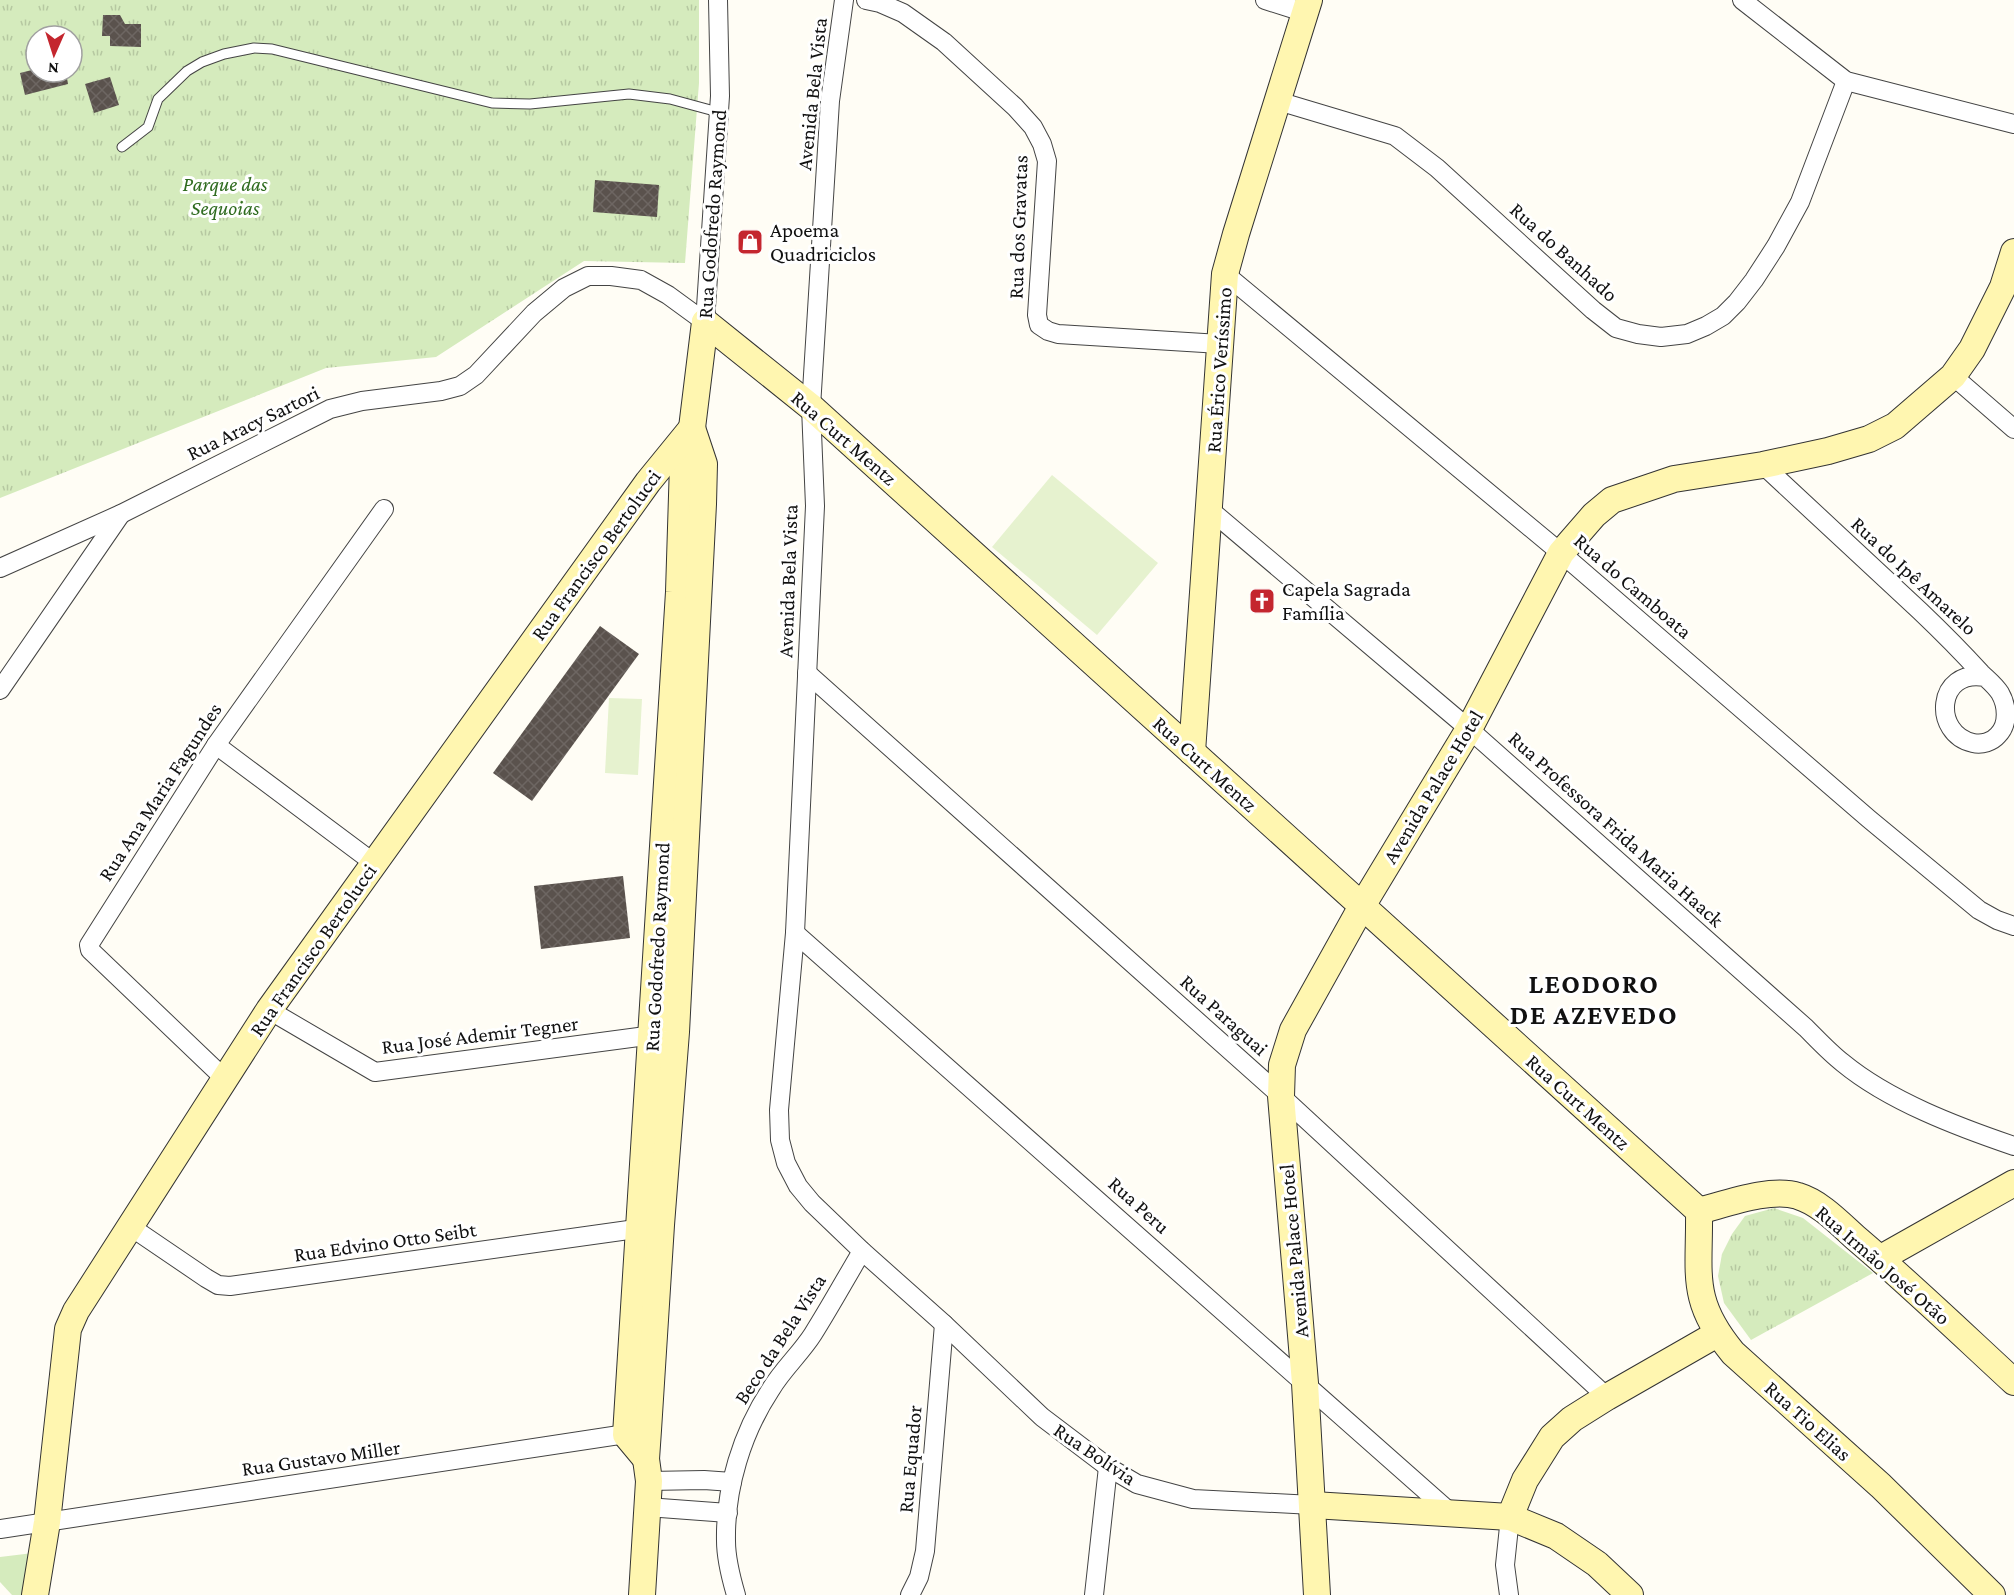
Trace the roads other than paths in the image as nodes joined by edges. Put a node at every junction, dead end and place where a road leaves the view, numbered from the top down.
1 (718, 0) edge
2 (844, 0) edge
3 (866, 0) edge
4 (1265, 0) edge
5 (1742, 0) edge
6 (1308, 6) edge
7 (1846, 81) junction
8 (1278, 101) junction
9 (718, 112) junction
10 (2014, 123) edge
11 (122, 147) dead end
12 (2014, 252) edge
13 (1225, 274) junction
14 (705, 322) junction
15 (1220, 344) junction
16 (1953, 376) junction
17 (811, 407) junction
18 (692, 428) junction
19 (2014, 429) edge
20 (1763, 465) junction
21 (384, 509) dead end
22 (1209, 509) junction
23 (121, 514) junction
24 (1561, 553) junction
25 (0, 568) edge
26 (807, 673) junction
27 (1985, 677) junction
28 (0, 690) edge
29 (1469, 729) junction
30 (216, 745) junction
31 (1192, 752) junction
32 (375, 863) junction
33 (1362, 906) junction
34 (2014, 926) edge
35 (795, 933) junction
36 (269, 1010) junction
37 (664, 1034) junction
38 (225, 1079) junction
39 (1281, 1096) junction
40 (2014, 1146) edge
41 (786, 1163) joint
42 (2014, 1183) edge
43 (1699, 1211) junction
44 (131, 1227) junction
45 (649, 1227) junction
46 (862, 1251) junction
47 (1881, 1258) junction
48 (944, 1324) junction
49 (1717, 1334) junction
50 (2014, 1382) edge
51 (1305, 1383) junction
52 (1606, 1397) junction
53 (637, 1433) junction
54 (1108, 1467) junction
55 (647, 1470) junction
56 (732, 1482) junction
57 (1313, 1505) junction
58 (647, 1507) junction
59 (728, 1513) junction
60 (1451, 1513) junction
61 (1510, 1518) junction
62 (47, 1522) junction
63 (0, 1529) edge
64 (35, 1595) edge
65 (642, 1595) edge
66 (736, 1595) edge
67 (910, 1595) edge
68 (1094, 1595) edge
69 (1317, 1595) edge
70 (1509, 1595) edge
71 (1630, 1595) edge
72 (1992, 1595) edge

1 - 9 street, Rua Godofredo Raymond
2 - 17 street, Avenida Bela Vista
3 - 15 street, Rua dos Gravatas
4 - 6 street
5 - 7 street
6 - 8 main road, Rua Érico Veríssimo
7 - 8 street, Rua do Banhado
7 - 10 street
8 - 13 main road, Rua Érico Veríssimo
9 - 11 lane
9 - 14 street, Rua Godofredo Raymond
12 - 16 main road, Avenida Palace Hotel
13 - 15 main road, Rua Érico Veríssimo
13 - 24 street, Rua do Camboata
14 - 17 main road, Rua Curt Mentz
14 - 18 main road, Rua Godofredo Raymond
14 - 23 street, Rua Aracy Sartori
15 - 22 main road, Rua Érico Veríssimo
16 - 19 street
16 - 20 main road, Avenida Palace Hotel
17 - 26 street, Avenida Bela Vista
17 - 31 main road, Rua Curt Mentz
18 - 32 main road, Rua Francisco Bertolucci
18 - 37 main road, Rua Godofredo Raymond
20 - 24 main road, Avenida Palace Hotel
20 - 27 street, Rua do Ipê Amarelo
21 - 30 street, Rua Ana Maria Fagundes
22 - 29 street, Rua Professora Frida Maria Haack
22 - 31 main road, Rua Érico Veríssimo
23 - 25 street, Rua Aracy Sartori
23 - 28 street
24 - 29 main road, Avenida Palace Hotel
24 - 34 street, Rua do Camboata
26 - 35 street, Avenida Bela Vista
26 - 39 street, Rua Paraguai
27 - 27 street, Rua do Ipê Amarelo
29 - 33 main road, Avenida Palace Hotel
29 - 40 street, Rua Professora Frida Maria Haack
30 - 32 street
30 - 38 street, Rua Ana Maria Fagundes
31 - 33 main road, Rua Curt Mentz
32 - 36 main road, Rua Francisco Bertolucci
33 - 39 main road, Avenida Palace Hotel
33 - 43 main road, Rua Curt Mentz
35 - 41 street, Avenida Bela Vista
35 - 51 street, Rua Peru
36 - 37 street, Rua José Ademir Tegner
36 - 38 main road, Rua Francisco Bertolucci
37 - 45 main road, Rua Godofredo Raymond
38 - 44 main road, Rua Francisco Bertolucci
39 - 51 main road, Avenida Palace Hotel
39 - 52 street, Rua Paraguai
41 - 46 street, Rua Bolívia
42 - 47 main road
43 - 47 main road, Rua Irmão José Otão
43 - 49 main road, Rua Tio Elias
44 - 45 street, Rua Edvino Otto Seibt
44 - 62 main road, Rua Francisco Bertolucci
45 - 53 main road, Rua Godofredo Raymond
46 - 48 street, Rua Bolívia
46 - 56 street, Beco da Bela Vista
47 - 50 main road, Rua Irmão José Otão
48 - 54 street, Rua Bolívia
48 - 67 street, Rua Equador
49 - 52 main road
49 - 72 main road, Rua Tio Elias
51 - 57 main road, Avenida Palace Hotel
51 - 60 street, Rua Peru
52 - 61 main road
53 - 55 main road, Rua Godofredo Raymond
53 - 62 street, Rua Gustavo Miller
54 - 57 street, Rua Bolívia
54 - 68 street
55 - 56 street
55 - 58 main road, Rua Godofredo Raymond
56 - 59 street, Beco da Bela Vista
57 - 60 main road, Rua Bolívia
57 - 69 main road, Avenida Palace Hotel
58 - 59 street
58 - 65 main road, Rua Godofredo Raymond
59 - 66 street, Beco da Bela Vista
60 - 61 main road, Rua Bolívia
61 - 70 street
61 - 71 main road, Rua Bolívia
62 - 63 street, Rua Gustavo Miller
62 - 64 main road, Rua Francisco Bertolucci

